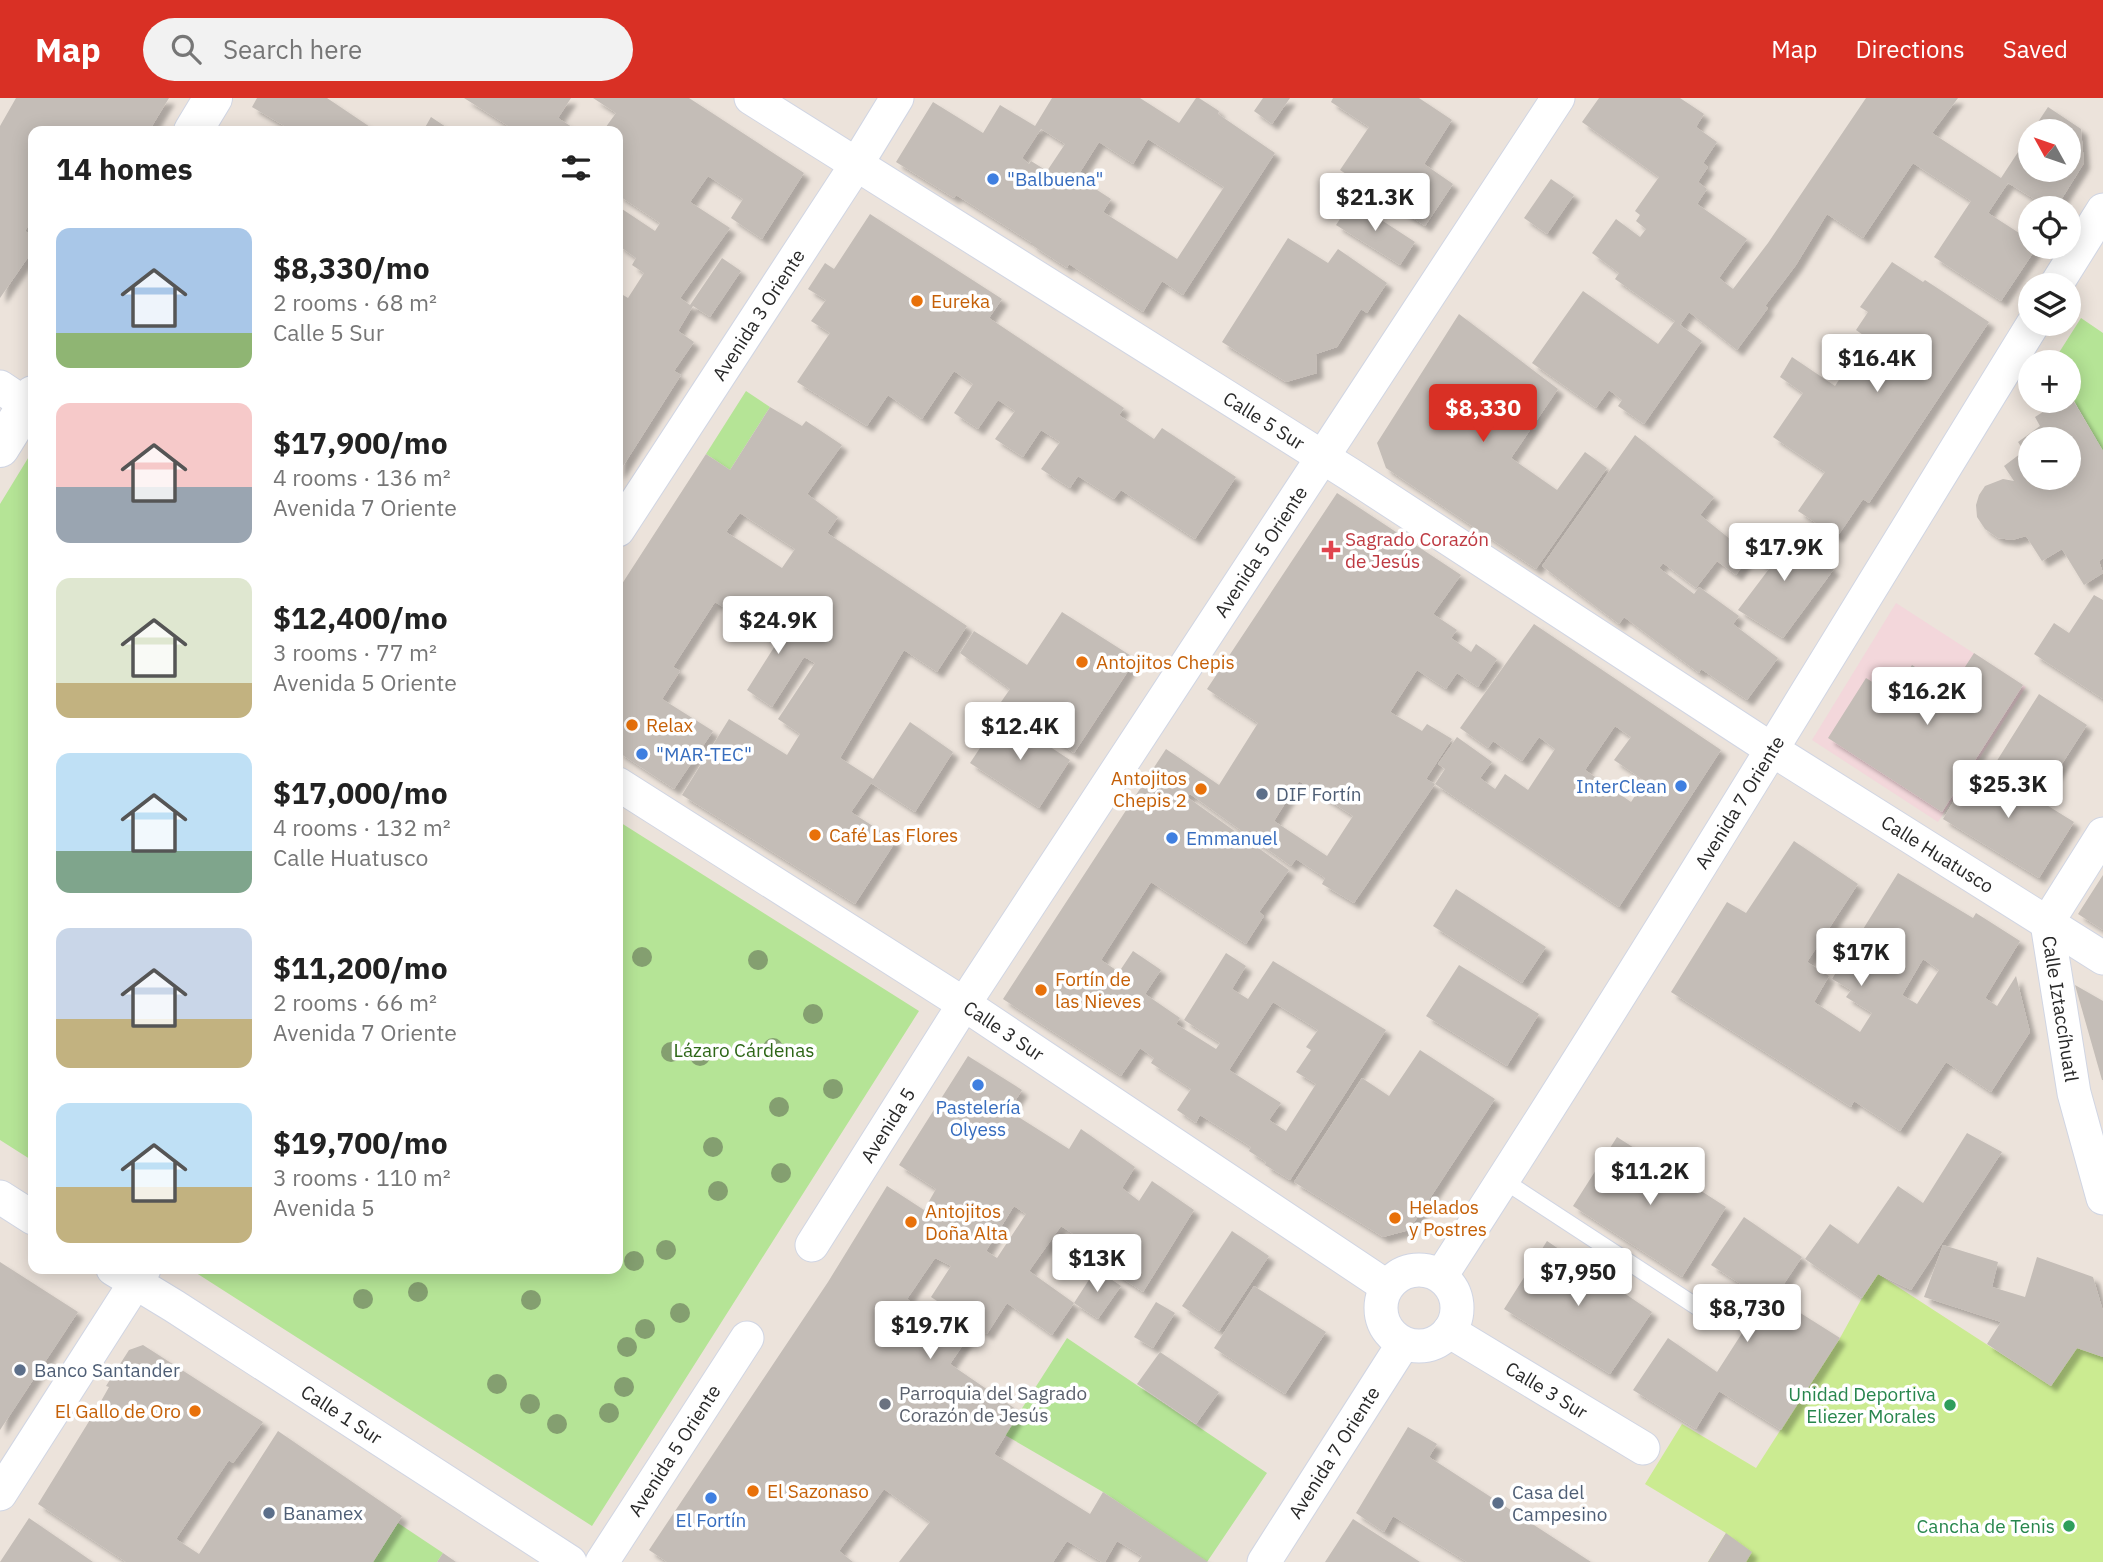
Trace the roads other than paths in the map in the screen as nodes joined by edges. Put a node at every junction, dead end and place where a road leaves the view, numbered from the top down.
1 (213, 98) edge
2 (751, 98) edge
3 (897, 98) edge
4 (1558, 98) edge
5 (196, 126) edge
6 (856, 164) junction
7 (2103, 209) edge
8 (2063, 273) edge
9 (2026, 336) edge
10 (23, 399) edge
11 (0, 448) edge
12 (1321, 457) junction
13 (623, 522) edge
14 (1771, 749) junction
15 (623, 787) edge
16 (2103, 834) edge
17 (2047, 923) junction
18 (2103, 958) edge
19 (964, 1004) junction
20 (1503, 1180) junction
21 (0, 1197) edge
22 (2103, 1198) edge
23 (28, 1215) edge
24 (812, 1245) dead end
25 (130, 1274) edge
26 (133, 1274) edge
27 (1441, 1276) junction
28 (1386, 1286) junction
29 (1711, 1316) dead end
30 (1449, 1331) junction
31 (747, 1338) dead end
32 (1403, 1344) junction
33 (1643, 1448) dead end
34 (0, 1494) edge
35 (570, 1562) edge
36 (601, 1562) edge
37 (1264, 1562) edge

1 - 5 street
2 - 6 street, Calle 5 Sur
3 - 6 street, Avenida 3 Oriente
4 - 12 street, Avenida 5 Oriente
6 - 12 street, Calle 5 Sur
6 - 13 street, Avenida 3 Oriente
7 - 8 street
9 - 14 street, Avenida 7 Oriente
10 - 11 street
12 - 14 street, Calle 5 Sur
12 - 19 street, Avenida 5 Oriente
14 - 17 street, Calle Huatusco
14 - 20 street, Avenida 7 Oriente
15 - 19 street, Calle 3 Sur
16 - 17 street, Calle Iztaccíhuatl
17 - 18 street, Calle Huatusco
17 - 22 street, Calle Iztaccíhuatl
19 - 24 street, Avenida 5
19 - 28 street, Calle 3 Sur
20 - 27 street, Avenida 7 Oriente
20 - 29 lane
21 - 23 street
25 - 34 street
26 - 35 street, Calle 1 Sur
27 - 28 street
27 - 30 street
28 - 32 street
30 - 32 street
30 - 33 street, Calle 3 Sur
31 - 36 street, Avenida 5 Oriente
32 - 37 street, Avenida 7 Oriente

